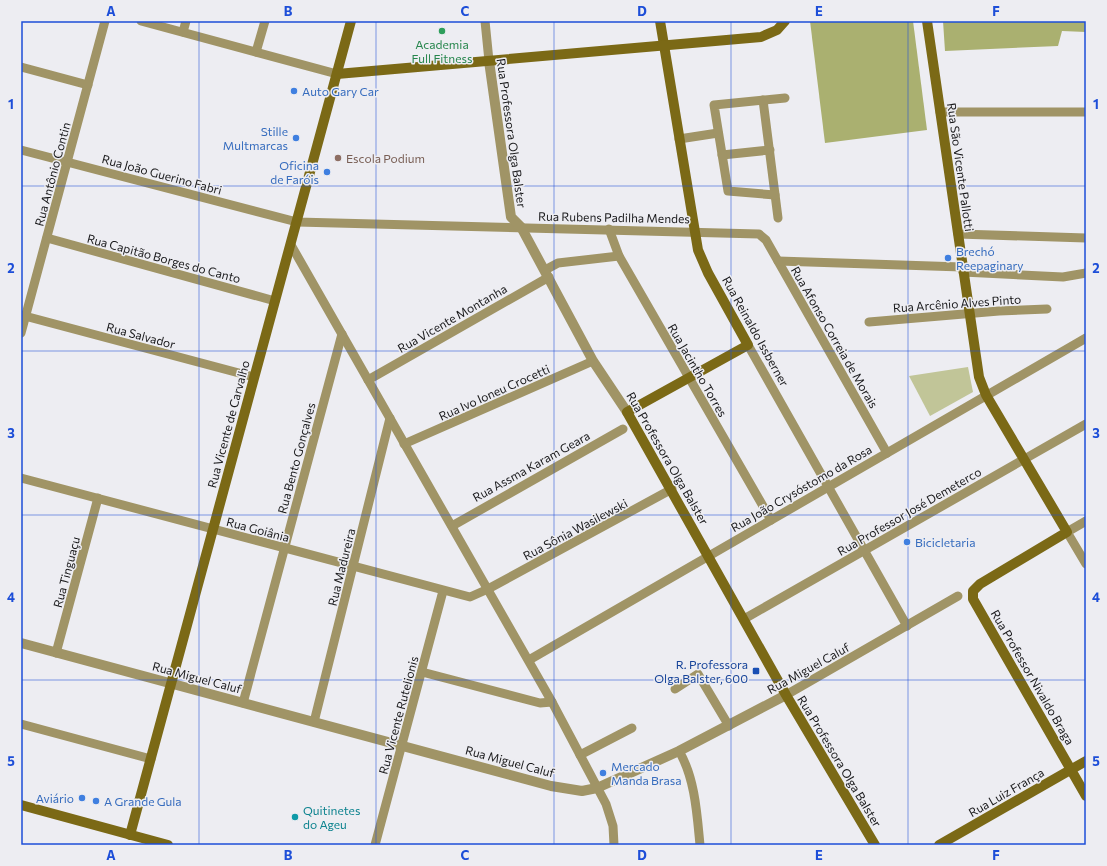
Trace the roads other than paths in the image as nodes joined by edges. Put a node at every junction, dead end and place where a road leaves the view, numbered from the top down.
1 (105, 21) edge
2 (141, 21) edge
3 (186, 21) edge
4 (265, 21) edge
5 (351, 21) edge
6 (485, 21) edge
7 (660, 21) edge
8 (927, 21) edge
9 (784, 22) edge
10 (183, 32) junction
11 (664, 45) junction
12 (256, 52) junction
13 (489, 61) junction
14 (21, 66) edge
15 (337, 74) junction
16 (88, 85) junction
17 (785, 98) dead end
18 (763, 100) junction
19 (940, 112) junction
20 (1086, 112) edge
21 (718, 133) junction
22 (679, 139) junction
23 (21, 150) edge
24 (770, 150) junction
25 (722, 155) junction
26 (67, 162) junction
27 (775, 194) junction
28 (778, 218) dead end
29 (297, 222) junction
30 (520, 227) junction
31 (609, 229) junction
32 (694, 231) junction
33 (958, 234) junction
34 (762, 235) joint
35 (47, 238) junction
36 (1086, 238) edge
37 (291, 245) junction
38 (619, 256) junction
39 (778, 261) junction
40 (963, 270) junction
41 (1086, 273) edge
42 (547, 274) junction
43 (275, 301) junction
44 (1047, 309) dead end
45 (969, 313) junction
46 (23, 316) edge
47 (869, 322) dead end
48 (21, 333) edge
49 (342, 334) junction
50 (1086, 338) edge
51 (748, 345) junction
52 (593, 361) junction
53 (254, 378) junction
54 (689, 379) junction
55 (368, 380) junction
56 (986, 395) junction
57 (627, 412) junction
58 (390, 418) junction
59 (1086, 424) edge
60 (623, 430) dead end
61 (404, 444) junction
62 (887, 452) junction
63 (1024, 460) junction
64 (21, 478) edge
65 (828, 486) junction
66 (672, 489) junction
67 (98, 498) junction
68 (771, 520) junction
69 (1086, 521) edge
70 (452, 526) junction
71 (213, 529) junction
72 (1067, 532) junction
73 (284, 548) junction
74 (864, 551) junction
75 (709, 556) junction
76 (1086, 564) edge
77 (354, 567) junction
78 (488, 589) junction
79 (443, 591) junction
80 (958, 596) dead end
81 (744, 620) junction
82 (907, 626) junction
83 (21, 643) edge
84 (56, 653) junction
85 (529, 660) junction
86 (422, 672) junction
87 (171, 684) junction
88 (675, 689) dead end
89 (786, 695) junction
90 (552, 702) junction
91 (243, 703) junction
92 (314, 722) junction
93 (21, 724) edge
94 (729, 726) junction
95 (632, 728) dead end
96 (402, 746) junction
97 (679, 751) junction
98 (580, 755) junction
99 (150, 759) junction
100 (1086, 761) edge
101 (1071, 770) junction
102 (598, 788) junction
103 (1086, 796) edge
104 (21, 805) edge
105 (130, 835) junction
106 (168, 845) edge
107 (375, 845) edge
108 (614, 845) edge
109 (700, 845) edge
110 (875, 845) edge
111 (939, 845) edge

1 - 16 street, Rua Antônio Contin
2 - 10 street
3 - 10 street
4 - 12 street
5 - 15 main road, Rua Vicente de Carvalho
6 - 13 street, Rua Professora Olga Balster
7 - 11 main road, Rua Reinaldo Issberner
8 - 19 main road, Rua São Vicente Pallotti
9 - 11 main road
10 - 12 street
11 - 13 main road
11 - 22 main road, Rua Reinaldo Issberner
12 - 15 street
13 - 15 main road
13 - 30 street, Rua Professora Olga Balster
14 - 16 street
15 - 29 main road, Rua Vicente de Carvalho
16 - 26 street, Rua Antônio Contin
17 - 18 street
18 - 21 street
18 - 24 street
19 - 20 street
19 - 33 main road, Rua São Vicente Pallotti
21 - 22 street
21 - 25 street
22 - 32 main road, Rua Reinaldo Issberner
23 - 26 street, Rua João Guerino Fabri
24 - 25 street
24 - 27 street
25 - 27 street
26 - 29 street, Rua João Guerino Fabri
26 - 35 street, Rua Antônio Contin
27 - 28 street
29 - 30 street, Rua Rubens Padilha Mendes
29 - 37 main road, Rua Vicente de Carvalho
30 - 31 street, Rua Rubens Padilha Mendes
30 - 42 street, Rua Professora Olga Balster
31 - 32 street, Rua Rubens Padilha Mendes
31 - 38 street, Rua Jacintho Torres
32 - 34 street, Rua Rubens Padilha Mendes
32 - 51 main road, Rua Reinaldo Issberner
33 - 36 street
33 - 40 main road, Rua São Vicente Pallotti
34 - 39 street, Rua Afonso Correia de Morais
35 - 43 street, Rua Capitão Borges do Canto
35 - 46 street, Rua Antônio Contin
37 - 43 main road, Rua Vicente de Carvalho
37 - 49 street
38 - 42 street, Rua Vicente Montanha
38 - 54 street, Rua Jacintho Torres
39 - 40 street
39 - 62 street, Rua Afonso Correia de Morais
40 - 41 street
40 - 45 main road, Rua São Vicente Pallotti
42 - 52 street, Rua Professora Olga Balster
42 - 55 street, Rua Vicente Montanha
43 - 53 main road, Rua Vicente de Carvalho
44 - 45 street, Rua Arcênio Alves Pinto
45 - 47 street, Rua Arcênio Alves Pinto
45 - 56 main road, Rua São Vicente Pallotti
46 - 48 street, Rua Antônio Contin
46 - 53 street, Rua Salvador
49 - 55 street
49 - 73 street, Rua Bento Gonçalves
50 - 56 street, Rua João Crysóstomo da Rosa
51 - 54 main road
51 - 65 street, Rua Reinaldo Issberner
52 - 57 street, Rua Professora Olga Balster
52 - 61 street, Rua Ivo Ioneu Crocetti
53 - 71 main road, Rua Vicente de Carvalho
54 - 57 main road
54 - 68 street, Rua Jacintho Torres
55 - 58 street
56 - 62 street, Rua João Crysóstomo da Rosa
56 - 63 main road, Rua São Vicente Pallotti
57 - 66 main road, Rua Professora Olga Balster
58 - 61 street
58 - 77 street, Rua Madureira
59 - 63 street, Rua Professor José Demeterco
60 - 70 street, Rua Assma Karam Geara
61 - 70 street
62 - 65 street, Rua João Crysóstomo da Rosa
63 - 72 main road, Rua São Vicente Pallotti
63 - 74 street, Rua Professor José Demeterco
64 - 67 street, Rua Goiânia
65 - 68 street, Rua João Crysóstomo da Rosa
65 - 74 street, Rua Reinaldo Issberner
66 - 75 main road, Rua Professora Olga Balster
66 - 78 street, Rua Sônia Wasilewski
67 - 71 street, Rua Goiânia
67 - 84 street, Rua Tinguaçu
68 - 75 street, Rua João Crysóstomo da Rosa
69 - 72 street
70 - 78 street
71 - 73 street, Rua Goiânia
71 - 87 main road, Rua Vicente de Carvalho
72 - 76 street
72 - 101 main road, Rua Professor Nivaldo Braga
73 - 77 street, Rua Goiânia
73 - 91 street, Rua Bento Gonçalves
74 - 81 street, Rua Professor José Demeterco
74 - 82 street, Rua Reinaldo Issberner
75 - 81 main road, Rua Professora Olga Balster
75 - 85 street, Rua João Crysóstomo da Rosa
77 - 79 street, Rua Goiânia
77 - 92 street, Rua Madureira
78 - 79 street, Rua Goiânia
78 - 85 street
79 - 86 street, Rua Vicente Rutelionis
80 - 82 street, Rua Miguel Caluf
81 - 89 main road, Rua Professora Olga Balster
82 - 89 street, Rua Miguel Caluf
83 - 84 street, Rua Miguel Caluf
84 - 87 street, Rua Miguel Caluf
85 - 90 street
86 - 90 street
86 - 96 street, Rua Vicente Rutelionis
87 - 91 street, Rua Miguel Caluf
87 - 99 main road, Rua Vicente de Carvalho
88 - 94 street
89 - 94 street, Rua Miguel Caluf
89 - 110 main road, Rua Professora Olga Balster
90 - 98 street
91 - 92 street, Rua Miguel Caluf
92 - 96 street, Rua Miguel Caluf
93 - 99 street
94 - 97 street, Rua Miguel Caluf
95 - 98 street
96 - 102 street, Rua Miguel Caluf
96 - 107 street, Rua Vicente Rutelionis
97 - 102 street, Rua Miguel Caluf
97 - 109 street
98 - 102 street
99 - 105 main road, Rua Vicente de Carvalho
100 - 101 main road, Rua Luiz França
101 - 103 main road, Rua Professor Nivaldo Braga
101 - 111 main road, Rua Luiz França
102 - 108 street
104 - 105 main road
105 - 106 main road

